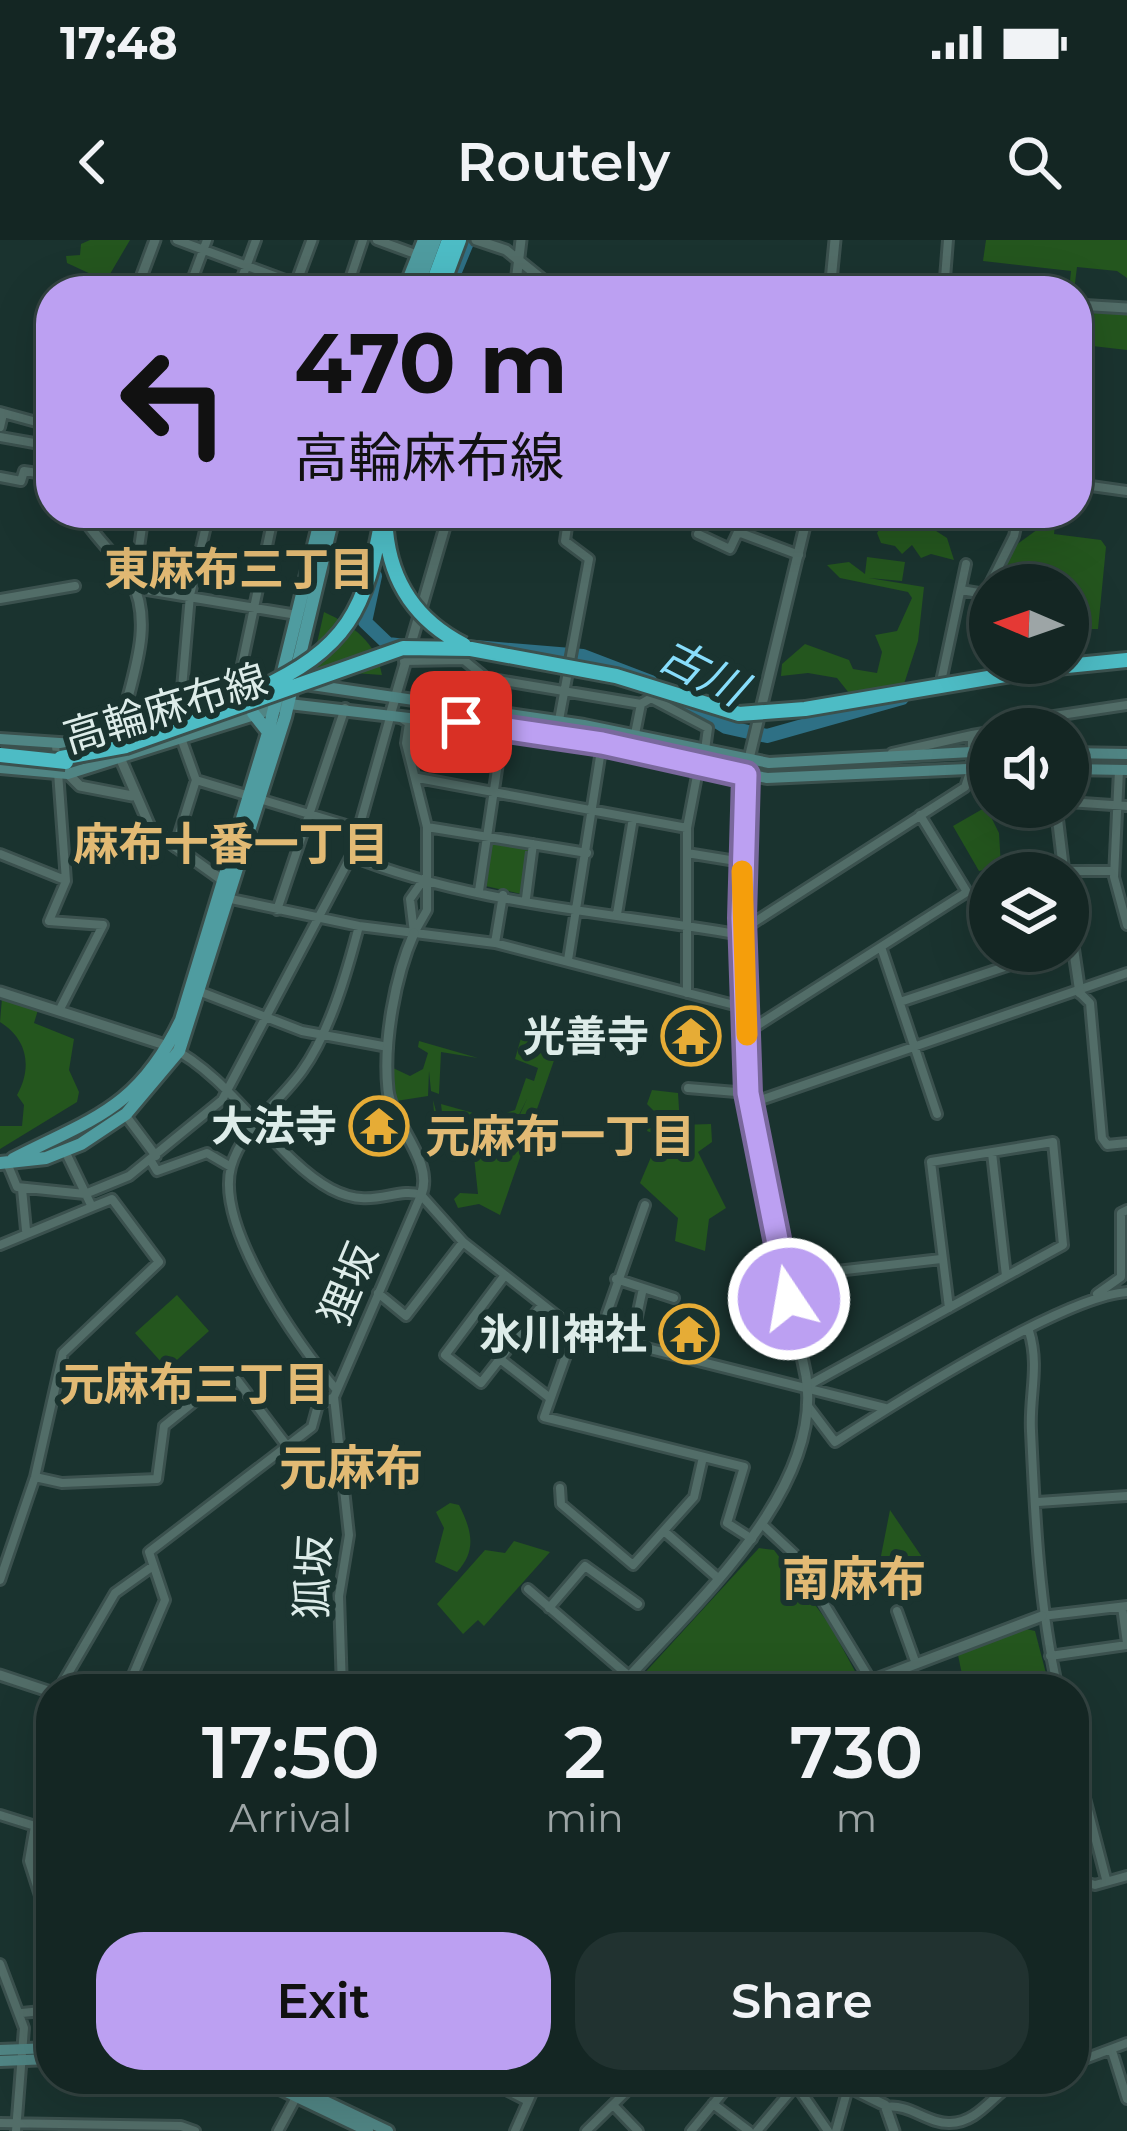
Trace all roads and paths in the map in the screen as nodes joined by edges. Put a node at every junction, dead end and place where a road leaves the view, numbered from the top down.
1 (155, 240) edge
2 (176, 240) edge
3 (256, 240) edge
4 (312, 240) edge
5 (363, 240) edge
6 (377, 240) edge
7 (424, 240) edge
8 (435, 240) edge
9 (449, 240) edge
10 (462, 240) edge
11 (478, 240) edge
12 (521, 240) edge
13 (835, 240) edge
14 (948, 240) edge
15 (206, 245) edge
16 (418, 255) junction
17 (518, 259) junction
18 (246, 266) junction
19 (142, 276) edge
20 (194, 276) edge
21 (242, 276) edge
22 (269, 276) edge
23 (298, 276) edge
24 (350, 276) edge
25 (410, 276) edge
26 (422, 276) edge
27 (440, 276) edge
28 (444, 276) edge
29 (516, 276) edge
30 (539, 276) edge
31 (831, 276) edge
32 (945, 276) edge
33 (1092, 306) edge
34 (1127, 308) edge
35 (1, 413) edge
36 (36, 422) edge
37 (0, 427) edge
38 (0, 436) edge
39 (36, 443) edge
40 (36, 473) edge
41 (0, 477) edge
42 (1092, 486) edge
43 (1127, 491) edge
44 (91, 528) edge
45 (143, 528) edge
46 (206, 528) edge
47 (270, 528) edge
48 (321, 528) edge
49 (380, 528) edge
50 (381, 528) edge
51 (386, 528) edge
52 (387, 528) edge
53 (444, 528) edge
54 (566, 528) edge
55 (805, 528) edge
56 (1013, 528) edge
57 (698, 534) dead end
58 (799, 555) junction
59 (966, 564) dead end
60 (75, 586) dead end
61 (134, 586) junction
62 (961, 590) junction
63 (190, 595) junction
64 (0, 598) edge
65 (252, 605) junction
66 (305, 617) junction
67 (1127, 660) edge
68 (403, 664) junction
69 (570, 664) junction
70 (1127, 670) edge
71 (942, 677) dead end
72 (486, 678) junction
73 (615, 680) junction
74 (288, 683) junction
75 (566, 689) junction
76 (237, 695) junction
77 (394, 698) junction
78 (283, 704) junction
79 (641, 704) junction
80 (1127, 705) edge
81 (345, 707) junction
82 (482, 710) junction
83 (1089, 711) edge
84 (180, 712) junction
85 (391, 712) junction
86 (253, 713) junction
87 (559, 720) junction
88 (503, 728) junction
89 (120, 733) junction
90 (268, 733) junction
91 (635, 734) junction
92 (969, 736) edge
93 (181, 737) junction
94 (0, 739) edge
95 (602, 743) junction
96 (705, 750) junction
97 (969, 750) edge
98 (59, 752) junction
99 (1089, 753) edge
100 (891, 754) junction
101 (1127, 754) edge
102 (0, 755) edge
103 (110, 757) junction
104 (748, 760) junction
105 (699, 765) junction
106 (969, 767) edge
107 (0, 768) edge
108 (1089, 769) edge
109 (1123, 770) edge
110 (62, 775) junction
111 (746, 775) junction
112 (969, 776) edge
113 (418, 778) junction
114 (196, 780) junction
115 (495, 788) junction
116 (132, 796) junction
117 (256, 798) junction
118 (1089, 804) edge
119 (1122, 806) edge
120 (592, 809) junction
121 (312, 813) junction
122 (920, 815) junction
123 (633, 818) junction
124 (427, 827) junction
125 (687, 828) junction
126 (358, 829) junction
127 (488, 837) junction
128 (533, 844) junction
129 (175, 849) junction
130 (587, 853) junction
131 (687, 853) junction
132 (0, 854) edge
133 (350, 856) junction
134 (742, 862) junction
135 (1114, 871) junction
136 (1089, 872) edge
137 (424, 879) junction
138 (66, 881) junction
139 (224, 882) junction
140 (478, 891) junction
141 (503, 895) junction
142 (526, 898) junction
143 (231, 899) junction
144 (580, 907) junction
145 (277, 910) junction
146 (617, 914) junction
147 (318, 918) junction
148 (1127, 925) edge
149 (359, 926) junction
150 (687, 926) junction
151 (743, 929) junction
152 (415, 933) junction
153 (495, 943) junction
154 (881, 947) junction
155 (568, 961) junction
156 (989, 972) edge
157 (1076, 972) edge
158 (1127, 973) edge
159 (0, 992) edge
160 (201, 992) junction
161 (687, 993) junction
162 (1080, 993) junction
163 (900, 1002) junction
164 (746, 1007) junction
165 (60, 1009) junction
166 (266, 1018) junction
167 (747, 1032) junction
168 (321, 1035) junction
169 (388, 1047) junction
170 (173, 1048) junction
171 (915, 1049) junction
172 (688, 1088) dead end
173 (229, 1091) junction
174 (748, 1098) junction
175 (125, 1114) junction
176 (937, 1114) dead end
177 (259, 1120) junction
178 (1127, 1143) edge
179 (65, 1151) junction
180 (992, 1152) junction
181 (154, 1159) junction
182 (3, 1163) edge
183 (231, 1167) junction
184 (426, 1183) junction
185 (22, 1189) junction
186 (85, 1194) junction
187 (421, 1195) junction
188 (430, 1205) junction
189 (645, 1205) dead end
190 (92, 1207) junction
191 (1127, 1210) edge
192 (26, 1230) junction
193 (463, 1242) junction
194 (0, 1245) edge
195 (941, 1259) junction
196 (505, 1275) junction
197 (1006, 1276) junction
198 (784, 1277) junction
199 (616, 1280) junction
200 (1117, 1281) junction
201 (643, 1288) junction
202 (378, 1292) junction
203 (1122, 1293) edge
204 (1096, 1295) junction
205 (674, 1298) dead end
206 (542, 1305) junction
207 (949, 1308) junction
208 (575, 1330) junction
209 (1029, 1331) junction
210 (599, 1336) junction
211 (631, 1345) junction
212 (500, 1359) junction
213 (808, 1387) junction
214 (335, 1392) junction
215 (550, 1398) junction
216 (806, 1404) junction
217 (885, 1408) junction
218 (287, 1445) junction
219 (703, 1457) junction
220 (35, 1477) junction
221 (560, 1488) dead end
222 (1127, 1496) edge
223 (1038, 1502) junction
224 (764, 1526) junction
225 (664, 1531) junction
226 (753, 1539) junction
227 (153, 1566) junction
228 (719, 1579) junction
229 (0, 1580) edge
230 (528, 1589) dead end
231 (638, 1604) dead end
232 (1124, 1607) edge
233 (549, 1608) junction
234 (897, 1611) dead end
235 (1042, 1616) junction
236 (1127, 1644) edge
237 (1050, 1656) junction
238 (916, 1664) junction
239 (65, 1674) edge
240 (133, 1674) edge
241 (341, 1674) edge
242 (627, 1674) edge
243 (631, 1674) edge
244 (866, 1674) edge
245 (891, 1674) edge
246 (1054, 1674) edge
247 (0, 1675) edge
248 (36, 1685) edge
249 (1089, 1814) edge
250 (0, 1815) edge
251 (35, 1826) joint
252 (1127, 1876) edge
253 (1106, 1879) junction
254 (36, 1883) edge
255 (1089, 1884) edge
256 (0, 1964) edge
257 (36, 2012) edge
258 (22, 2013) junction
259 (1127, 2043) edge
260 (0, 2050) edge
261 (1112, 2050) junction
262 (36, 2051) edge
263 (23, 2054) junction
264 (36, 2056) edge
265 (1089, 2058) edge
266 (0, 2061) edge
267 (298, 2094) edge
268 (310, 2094) edge
269 (313, 2094) edge
270 (514, 2094) edge
271 (529, 2094) edge
272 (623, 2094) edge
273 (721, 2094) edge
274 (784, 2094) edge
275 (801, 2094) edge
276 (844, 2094) edge
277 (865, 2094) edge
278 (993, 2094) edge
279 (1127, 2099) edge
280 (526, 2100) junction
281 (713, 2104) junction
282 (613, 2105) junction
283 (886, 2107) junction
284 (0, 2123) edge
285 (17, 2127) edge
286 (142, 2128) edge
287 (195, 2131) edge
288 (278, 2131) edge
289 (368, 2131) edge
290 (388, 2131) edge
291 (515, 2131) edge
292 (586, 2131) edge
293 (638, 2131) edge
294 (691, 2131) edge
295 (753, 2131) edge
296 (832, 2131) edge
297 (895, 2131) edge

1 - 19 street
2 - 15 street
3 - 18 street
4 - 23 street
5 - 24 street
6 - 16 street
7 - 16 main road
8 - 26 main road
9 - 27 highway
10 - 28 highway
11 - 17 street
12 - 17 street
13 - 31 street
14 - 32 street
15 - 18 street
15 - 20 street
16 - 25 main road
17 - 29 street
17 - 30 street
18 - 21 street
18 - 22 street
33 - 34 street
35 - 36 street
35 - 37 street
38 - 39 street
40 - 41 street
42 - 43 street
44 - 61 street
45 - 61 street
46 - 63 street
47 - 65 street
48 - 66 main road
49 - 98 highway, bridge
50 - 103 highway, bridge
51 - 73 highway, bridge
52 - 69 highway, bridge
53 - 68 street, bridge
54 - 69 street
55 - 58 street
56 - 62 street
57 - 58 street
58 - 104 street, bridge
59 - 62 street
60 - 64 street
61 - 63 street
61 - 89 street
62 - 71 street
63 - 65 street
63 - 84 street
65 - 66 street
65 - 76 street
66 - 74 main road
67 - 69 highway, bridge
68 - 72 street
68 - 77 street
69 - 75 street
69 - 98 highway, bridge
70 - 73 highway, bridge
72 - 75 street
72 - 82 street
73 - 103 highway, bridge
74 - 76 main road, 高輪麻布線
74 - 77 main road, 高輪麻布線
74 - 78 main road
75 - 79 street
75 - 87 street
76 - 84 main road, 高輪麻布線
77 - 82 main road, 高輪麻布線
77 - 85 street
78 - 81 main road, 高輪麻布線
78 - 86 main road, 高輪麻布線
78 - 90 main road
78 - 117 main road
79 - 91 street
79 - 96 street
80 - 83 street
81 - 85 main road, 高輪麻布線
81 - 121 street
82 - 87 main road, 高輪麻布線
84 - 89 main road, 高輪麻布線
85 - 88 main road, 高輪麻布線
85 - 113 street
85 - 126 street
86 - 90 main road
86 - 93 main road, 高輪麻布線
87 - 91 main road, 高輪麻布線
88 - 95 main road, 高輪麻布線
88 - 115 street
89 - 98 main road, 高輪麻布線
89 - 103 street
90 - 117 main road
91 - 96 main road, 高輪麻布線
92 - 100 street
93 - 103 main road, 高輪麻布線
93 - 114 street
94 - 98 main road, 高輪麻布線
95 - 105 main road, 高輪麻布線
95 - 120 street
96 - 104 main road, 高輪麻布線
97 - 100 main road, 高輪麻布線
98 - 102 highway, bridge
98 - 110 street
99 - 101 main road
100 - 104 main road, 高輪麻布線
102 - 103 highway, bridge
103 - 110 main road, 高輪麻布線
103 - 116 street
104 - 111 street
105 - 111 main road, 高輪麻布線
105 - 125 street
106 - 111 main road, 高輪麻布線
107 - 110 main road, 高輪麻布線
108 - 109 main road
109 - 119 street
110 - 116 street
110 - 138 street
111 - 134 street
112 - 122 street
113 - 115 street
113 - 124 street
114 - 117 street
114 - 129 street
115 - 120 street
115 - 127 street
116 - 129 street
117 - 121 street
117 - 139 main road
117 - 143 main road
118 - 119 street
119 - 135 street
120 - 123 street
120 - 130 street
121 - 126 street
121 - 145 street
122 - 151 street
122 - 154 street
123 - 125 street
123 - 146 street
124 - 127 street
124 - 137 street
125 - 131 street
126 - 133 street
127 - 128 street
127 - 140 street
128 - 130 street
128 - 142 street
129 - 139 street
130 - 144 street
131 - 134 street
131 - 150 street
132 - 138 street
133 - 137 street
133 - 147 street
134 - 151 street
135 - 136 street
135 - 148 street
137 - 140 street
137 - 152 street
137 - 152 street
138 - 165 street
139 - 143 street
139 - 170 main road
140 - 141 street
141 - 142 street
141 - 153 street
142 - 144 street
143 - 145 street
143 - 160 main road
144 - 146 street
144 - 155 street
145 - 147 street
146 - 150 street
147 - 149 street
147 - 166 street
149 - 152 street
149 - 168 street
150 - 151 street
150 - 161 street
151 - 164 street
152 - 153 street
152 - 169 street
153 - 155 street
154 - 163 street
154 - 167 street
155 - 161 street
156 - 163 street
157 - 162 street
158 - 162 street
159 - 165 street
160 - 166 street
160 - 170 main road
161 - 164 street
162 - 171 street
162 - 178 street
163 - 171 street
164 - 167 street
165 - 170 street
166 - 168 street
166 - 173 street
167 - 174 street
168 - 169 street
168 - 177 street
169 - 184 street
170 - 173 street
170 - 175 main road
170 - 182 main road
171 - 174 street
171 - 176 street
172 - 174 street
173 - 177 street
173 - 181 street
174 - 198 street
175 - 179 main road
175 - 181 street
177 - 183 street
177 - 187 street
179 - 182 main road
179 - 186 street
180 - 195 street
180 - 197 street
180 - 197 street
181 - 183 street
181 - 186 street
182 - 185 street
183 - 214 street
184 - 187 street
184 - 188 street
185 - 186 street
185 - 192 street
186 - 190 street
187 - 188 street
187 - 202 street, 狸坂
188 - 193 street
189 - 199 street
190 - 192 street
190 - 220 street
191 - 200 street
192 - 194 street
193 - 196 street
193 - 202 street
195 - 198 street
195 - 207 street
196 - 206 street
196 - 212 street
197 - 207 street
198 - 213 street
199 - 201 street
199 - 210 street
200 - 203 street
200 - 204 street
201 - 205 street
201 - 211 street
202 - 214 street, 狸坂
203 - 204 street
204 - 209 street
206 - 208 street
206 - 212 street
207 - 213 street
208 - 210 street
208 - 215 street
209 - 217 street
209 - 223 street
210 - 211 street
211 - 213 street
212 - 215 street
213 - 216 street
213 - 217 street
214 - 218 street
214 - 241 street, 狐坂
215 - 219 street
216 - 217 street
216 - 224 street
218 - 220 street
218 - 227 street
219 - 225 street
219 - 226 street
220 - 229 street
221 - 225 street
222 - 223 street
223 - 235 street
224 - 226 street
224 - 244 street
225 - 228 street
226 - 228 street
227 - 239 street
227 - 240 street
228 - 243 street
230 - 233 street
231 - 233 street
232 - 235 street
232 - 236 street
233 - 242 street
234 - 238 street
235 - 237 street
235 - 238 street
236 - 237 street
237 - 246 street
238 - 245 street
247 - 248 street
249 - 253 street
250 - 251 street
251 - 254 street
252 - 253 street
253 - 255 street
256 - 258 street
257 - 258 street
258 - 263 street
259 - 261 street
260 - 263 main road
261 - 265 street
261 - 279 street
262 - 263 main road
263 - 264 main road
263 - 266 main road
263 - 285 street
267 - 288 street
268 - 289 main road
269 - 290 main road
270 - 280 street
271 - 280 street
272 - 282 street
273 - 281 street
274 - 295 street
275 - 296 street
276 - 296 street
277 - 283 street
278 - 283 street
280 - 291 street
281 - 294 street
281 - 295 street
282 - 292 street
282 - 293 street
283 - 297 street
284 - 285 street
285 - 286 street
286 - 287 street

